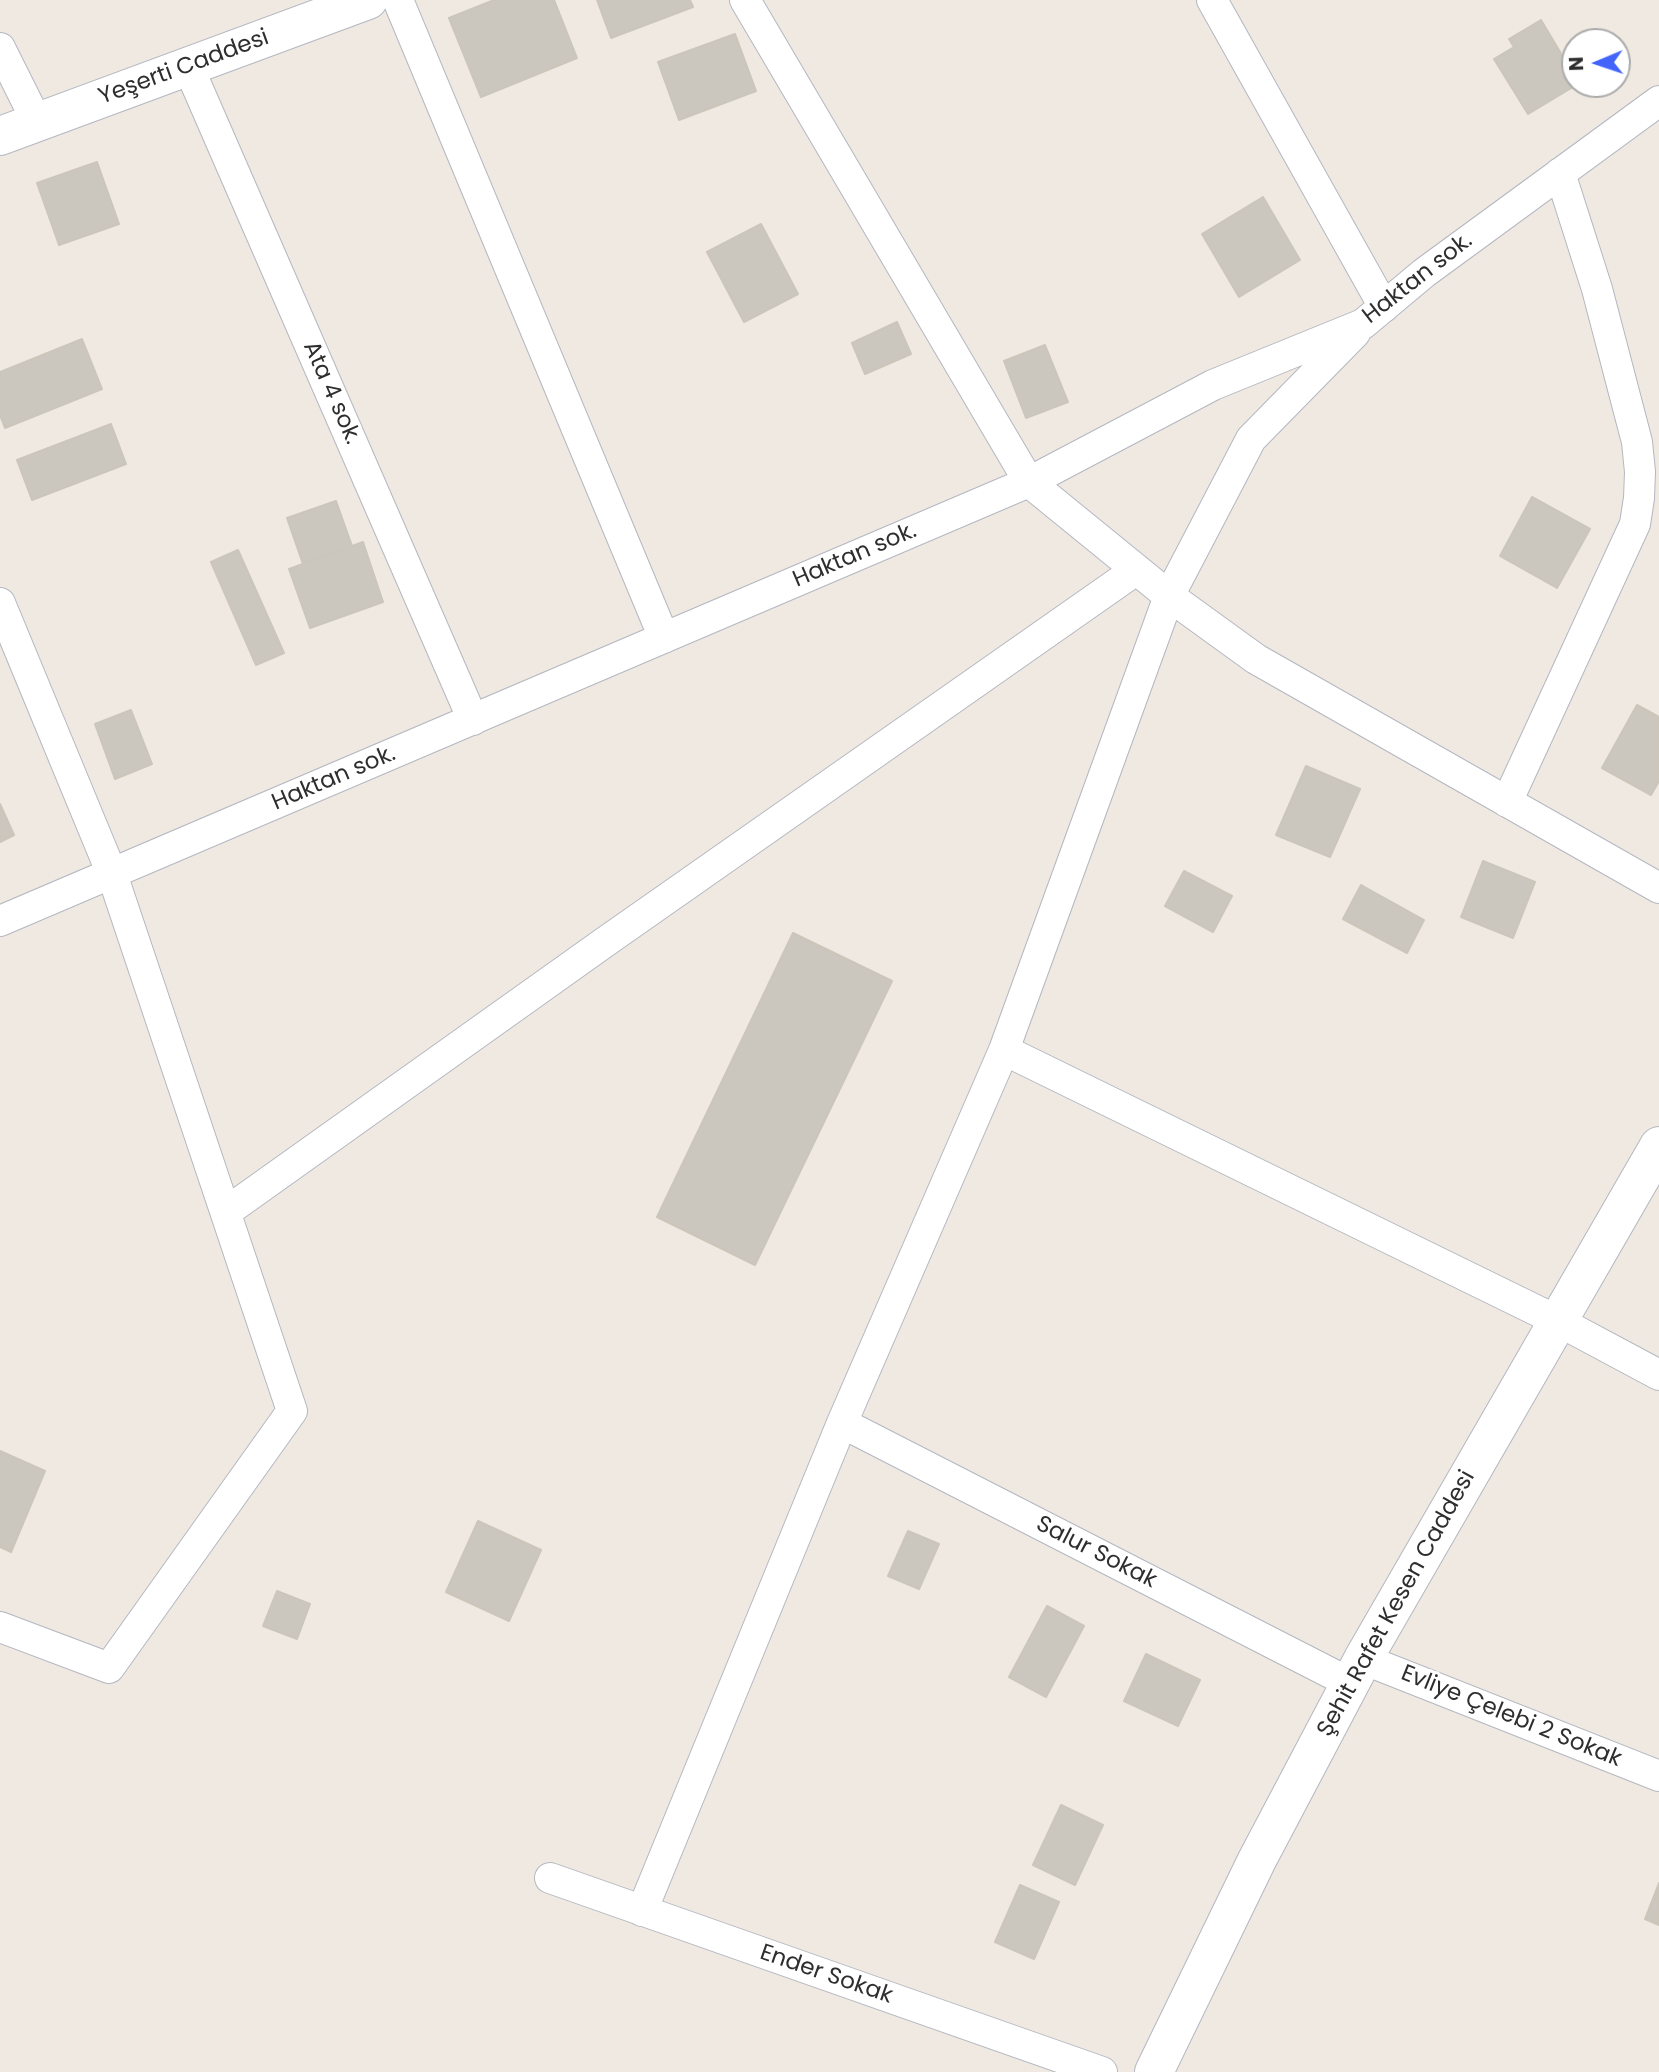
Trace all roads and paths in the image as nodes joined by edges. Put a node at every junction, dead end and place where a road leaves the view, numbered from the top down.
1 (368, 0) edge
2 (398, 0) edge
3 (745, 0) edge
4 (1212, 0) edge
5 (316, 9) edge
6 (0, 48) edge
7 (188, 66) junction
8 (1659, 102) edge
9 (37, 122) junction
10 (0, 136) edge
11 (1560, 173) junction
12 (1374, 315) junction
13 (1029, 482) junction
14 (1136, 570) junction
15 (1169, 596) junction
16 (0, 603) edge
17 (664, 638) junction
18 (473, 720) junction
19 (1507, 802) junction
20 (112, 874) junction
21 (1659, 888) edge
22 (0, 921) edge
23 (1004, 1050) junction
24 (1659, 1146) edge
25 (226, 1212) junction
26 (1558, 1321) junction
27 (1659, 1375) edge
28 (842, 1423) junction
29 (0, 1627) edge
30 (1356, 1671) junction
31 (1659, 1776) edge
32 (550, 1878) dead end
33 (642, 1911) junction
34 (1102, 2072) edge
35 (1154, 2072) edge

1 - 5 street, Yeşerti Caddesi
2 - 17 street
3 - 13 street
4 - 12 street
5 - 7 street, Yeşerti Caddesi
6 - 9 street
7 - 9 street, Yeşerti Caddesi
7 - 18 street, Ata 4 sok.
8 - 11 street, Haktan sok.
9 - 10 street, Yeşerti Caddesi
11 - 12 street, Haktan sok.
11 - 19 street
12 - 13 street, Haktan sok.
12 - 15 street
13 - 14 street
13 - 17 street, Haktan sok.
14 - 15 street
14 - 25 street
15 - 19 street
15 - 23 street
16 - 20 street
17 - 18 street, Haktan sok.
18 - 20 street, Haktan sok.
19 - 21 street
20 - 22 street, Haktan sok.
20 - 25 street
23 - 26 street
23 - 28 street
24 - 26 street, Şehit Rafet Kesen Caddesi
25 - 29 street
26 - 27 street
26 - 30 street, Şehit Rafet Kesen Caddesi
28 - 30 street, Salur Sokak
28 - 33 street
30 - 31 street, Evliye Çelebi 2 Sokak
30 - 35 street, Şehit Rafet Kesen Caddesi
32 - 33 street, Ender Sokak
33 - 34 street, Ender Sokak

